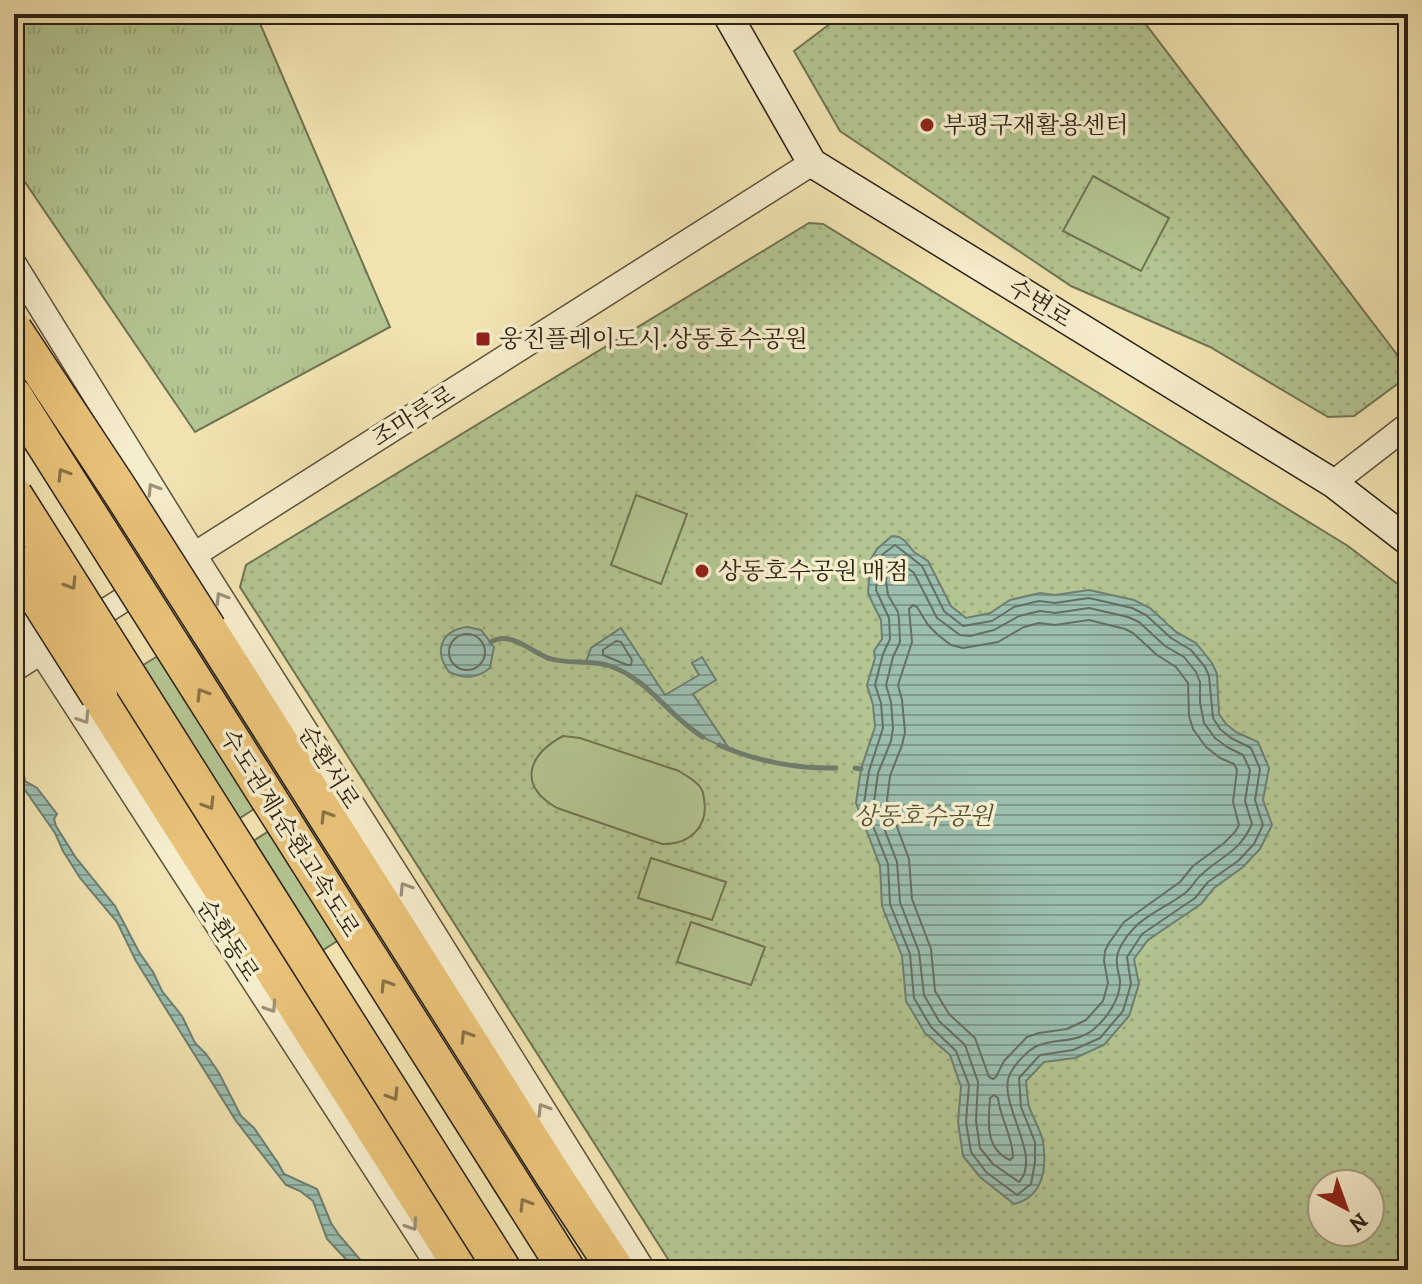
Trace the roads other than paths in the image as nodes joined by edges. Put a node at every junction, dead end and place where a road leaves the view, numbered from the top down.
1 (727, 14) edge
2 (812, 163) junction
3 (14, 264) edge
4 (14, 330) edge
5 (14, 396) edge
6 (1408, 425) edge
7 (1333, 483) junction
8 (14, 495) edge
9 (1408, 541) edge
10 (194, 555) junction
11 (14, 561) edge
12 (14, 610) edge
13 (41, 652) junction
14 (14, 669) edge
15 (441, 1270) edge
16 (464, 1270) edge
17 (503, 1270) edge
18 (567, 1270) edge
19 (616, 1270) edge
20 (643, 1270) edge

1 - 2 main road, 수변로
2 - 7 main road, 수변로
2 - 10 street, 조마루로
10 -> 3 street, 순환서로
19 -> 4 highway, bridge
18 -> 5 highway, 수도권제1순환고속도로, bridge
6 - 7 street
7 - 9 main road, 수변로
8 -> 17 highway, bridge
10 - 13 street, 조마루로
20 -> 10 street, 순환서로
11 - 16 highway, bridge
12 - 13 street, 순환동로
13 - 14 street, 조마루로
13 -> 15 street, 순환동로

